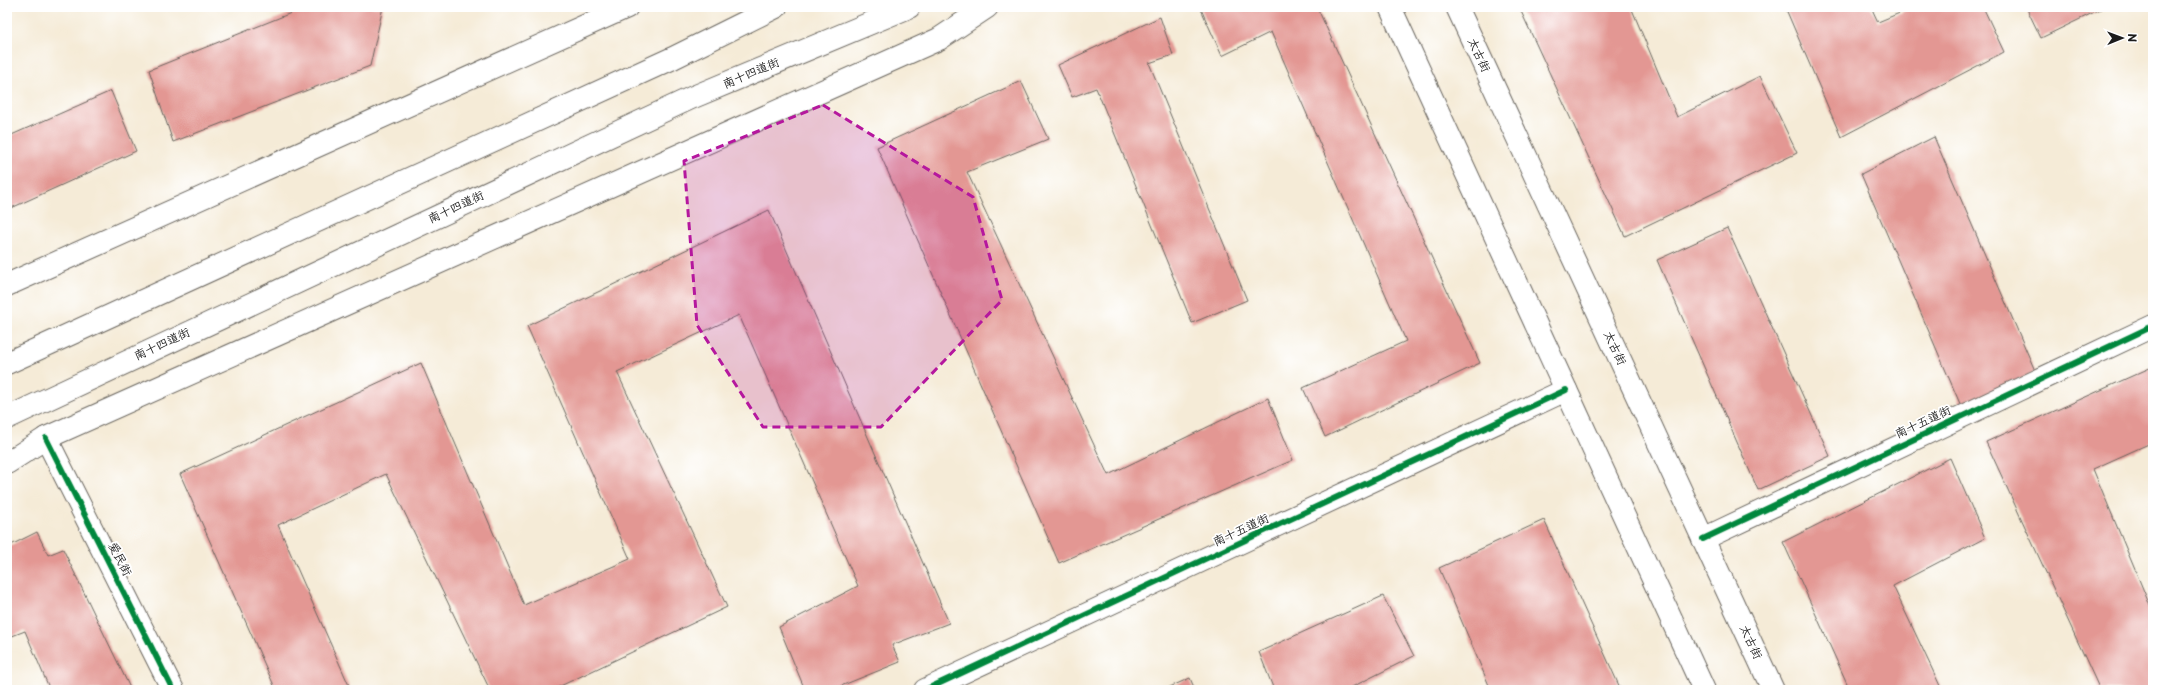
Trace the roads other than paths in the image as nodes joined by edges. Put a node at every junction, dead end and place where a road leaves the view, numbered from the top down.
1 (628, 7) edge
2 (776, 7) edge
3 (909, 7) edge
4 (987, 7) edge
5 (1390, 7) edge
6 (1457, 7) edge
7 (7, 285) edge
8 (2153, 326) edge
9 (7, 363) edge
10 (1566, 390) junction
11 (7, 418) edge
12 (46, 438) junction
13 (7, 463) edge
14 (1703, 539) junction
15 (173, 690) edge
16 (925, 690) edge
17 (1704, 690) edge
18 (1773, 690) edge

1 - 7 main road
2 - 9 main road
3 - 11 main road, 南十四道街
4 - 12 main road
5 - 10 main road
6 - 14 main road, 太古街
8 - 14 main road, 南十五道街
10 - 16 main road, 南十五道街
10 - 17 main road
12 - 13 main road
12 - 15 main road, 爱民街
14 - 18 main road, 太古街

